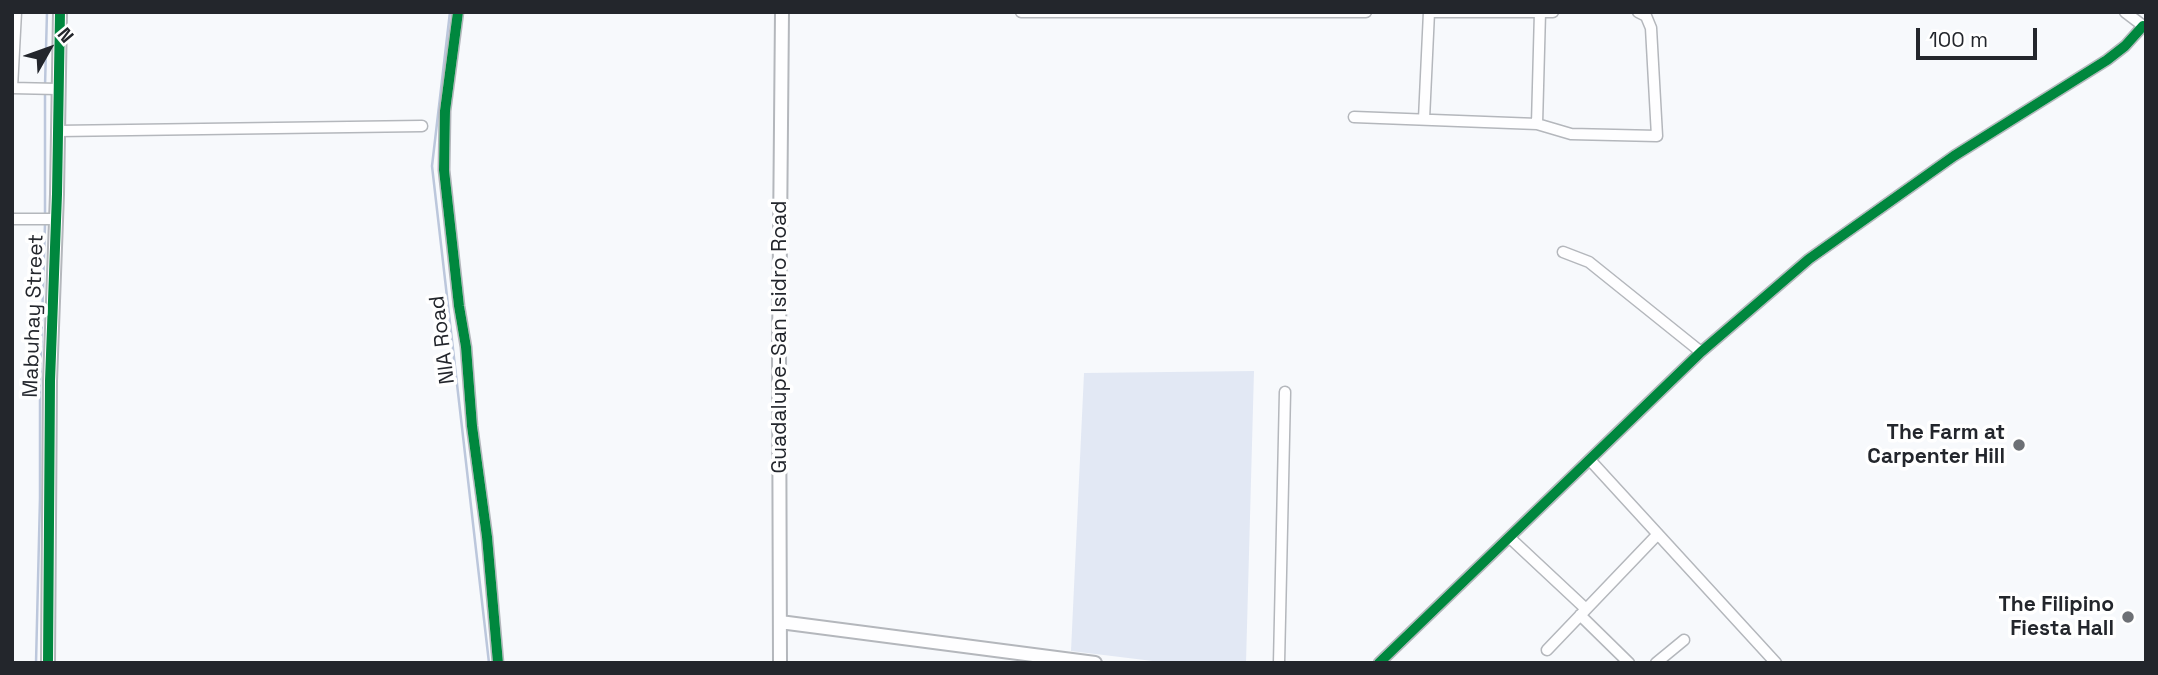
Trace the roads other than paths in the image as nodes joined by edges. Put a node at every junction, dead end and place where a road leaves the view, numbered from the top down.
1 (16, 12) edge
2 (60, 12) edge
3 (458, 12) edge
4 (782, 12) edge
5 (1021, 12) edge
6 (1366, 12) edge
7 (1429, 12) edge
8 (1539, 12) edge
9 (1553, 12) edge
10 (1638, 12) edge
11 (2125, 12) edge
12 (2144, 27) edge
13 (12, 88) edge
14 (58, 89) junction
15 (1354, 117) dead end
16 (1424, 120) junction
17 (1538, 124) junction
18 (422, 126) dead end
19 (57, 131) junction
20 (12, 219) edge
21 (56, 219) junction
22 (1563, 252) dead end
23 (1701, 352) junction
24 (1285, 392) dead end
25 (1590, 460) junction
26 (1658, 534) junction
27 (1510, 538) junction
28 (1583, 612) junction
29 (780, 622) junction
30 (1684, 640) dead end
31 (1548, 650) dead end
32 (48, 663) edge
33 (498, 663) edge
34 (780, 663) edge
35 (1095, 663) edge
36 (1279, 663) edge
37 (1379, 663) edge
38 (1629, 663) edge
39 (1656, 663) edge
40 (1776, 663) edge

1 - 13 street
2 - 14 street, Mabuhay Street
3 - 33 street, NIA Road
4 - 29 street, Guadalupe-San Isidro Road
5 - 6 street
7 - 8 street
7 - 16 street
8 - 9 street
8 - 17 street
10 - 17 street
11 - 12 street
12 - 23 street
13 - 14 street
14 - 19 street, Mabuhay Street
15 - 16 street
16 - 17 street
18 - 19 street
19 - 21 street, Mabuhay Street
20 - 21 street
21 - 32 street, Mabuhay Street
22 - 23 street
23 - 25 street
24 - 36 street
25 - 26 street
25 - 27 street
26 - 28 street
26 - 40 street
27 - 28 street
27 - 37 street
28 - 31 street
28 - 38 street
29 - 34 street, Guadalupe-San Isidro Road
29 - 35 street
30 - 39 street

